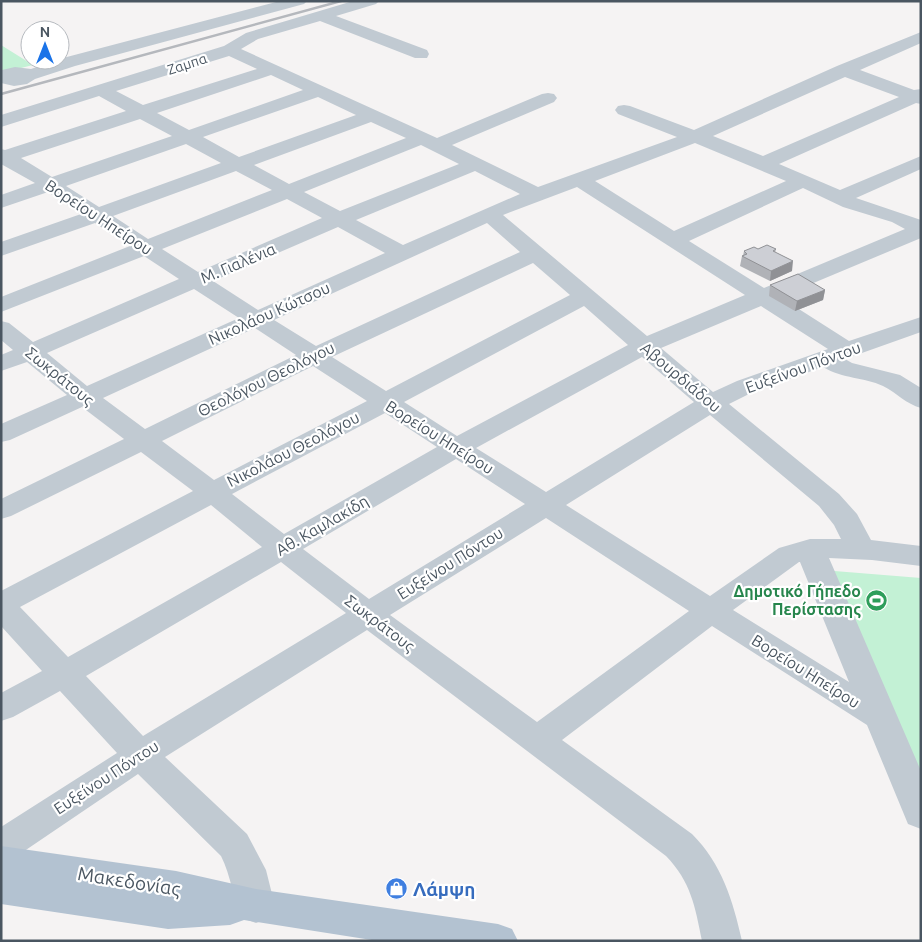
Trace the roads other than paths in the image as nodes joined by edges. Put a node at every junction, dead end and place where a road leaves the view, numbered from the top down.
1 (299, 1) edge
2 (371, 1) edge
3 (321, 16) junction
4 (921, 37) edge
5 (230, 50) junction
6 (421, 54) dead end
7 (272, 69) junction
8 (843, 70) junction
9 (11, 77) edge
10 (320, 90) junction
11 (103, 91) junction
12 (919, 97) edge
13 (548, 98) dead end
14 (624, 110) dead end
15 (140, 111) junction
16 (372, 114) junction
17 (1, 122) edge
18 (694, 137) junction
19 (188, 138) junction
20 (429, 141) junction
21 (2, 156) edge
22 (921, 162) edge
23 (764, 163) junction
24 (237, 164) junction
25 (476, 164) junction
26 (579, 180) junction
27 (802, 181) junction
28 (51, 185) junction
29 (291, 192) junction
30 (537, 194) junction
31 (840, 197) junction
32 (1, 202) edge
33 (489, 214) junction
34 (98, 215) junction
35 (339, 219) junction
36 (921, 229) edge
37 (673, 240) junction
38 (148, 248) junction
39 (1, 250) edge
40 (402, 253) junction
41 (534, 254) junction
42 (196, 281) junction
43 (586, 296) junction
44 (762, 297) junction
45 (1, 305) edge
46 (255, 319) junction
47 (921, 324) edge
48 (1, 328) edge
49 (644, 346) junction
50 (30, 352) junction
51 (838, 355) junction
52 (314, 356) junction
53 (1, 364) edge
54 (84, 396) junction
55 (921, 400) edge
56 (384, 402) junction
57 (711, 403) junction
58 (1, 434) edge
59 (141, 440) junction
60 (457, 447) junction
61 (212, 492) junction
62 (546, 503) junction
63 (1, 510) edge
64 (283, 548) junction
65 (810, 549) junction
66 (861, 549) junction
67 (912, 549) edge
68 (1, 605) edge
69 (710, 611) junction
70 (367, 614) junction
71 (66, 673) junction
72 (1, 708) edge
73 (880, 716) junction
74 (536, 741) junction
75 (140, 755) junction
76 (921, 814) edge
77 (1, 847) edge
78 (1, 862) edge
79 (1, 888) edge
80 (256, 906) junction
81 (498, 941) edge
82 (722, 941) edge

1 - 9 street
2 - 3 street, Ζαμπα
3 - 5 street, Ζαμπα
3 - 6 street
4 - 8 street, Νικολάου Κώτσου
5 - 7 street
5 - 11 street, Ζαμπα
7 - 10 street
7 - 15 street
8 - 12 street
8 - 18 street, Νικολάου Κώτσου
10 - 16 street
10 - 19 street
11 - 15 street
11 - 17 street, Ζαμπα
12 - 23 street
13 - 20 street
14 - 18 street
15 - 19 street
15 - 21 street
16 - 20 street
16 - 24 street
18 - 23 street
18 - 26 street, Νικολάου Κώτσου
19 - 24 street
19 - 28 street
20 - 25 street
20 - 29 street
21 - 28 street, Βορείου Ηπείρου
22 - 31 street
23 - 27 street
24 - 29 street
24 - 34 street
25 - 30 street
25 - 35 street, Μ. Γιαλένια
26 - 30 street, Νικολάου Κώτσου
26 - 37 street
27 - 31 street
27 - 37 street
28 - 32 street
28 - 34 street, Βορείου Ηπείρου
29 - 35 street
29 - 38 street
30 - 33 street, Νικολάου Κώτσου
31 - 36 street
33 - 40 street, Νικολάου Κώτσου
33 - 41 street, Αβουρδιάδου
34 - 38 street, Βορείου Ηπείρου
34 - 39 street
35 - 40 street
35 - 42 street, Μ. Γιαλένια
36 - 44 street, Αθ. Καμλακίδη
37 - 44 street
38 - 42 street, Βορείου Ηπείρου
38 - 45 street
40 - 46 street, Νικολάου Κώτσου
41 - 43 street, Αβουρδιάδου
41 - 52 street, Θεολόγου Θεολόγου
42 - 46 street, Βορείου Ηπείρου
42 - 50 street, Μ. Γιαλένια
43 - 49 street, Αβουρδιάδου
43 - 56 street, Νικολάου Θεολόγου
44 - 49 street, Αθ. Καμλακίδη
44 - 51 street
46 - 52 street, Βορείου Ηπείρου
46 - 54 street, Νικολάου Κώτσου
47 - 51 street, Ευξείνου Πόντου
48 - 50 street, Σωκράτους
49 - 57 street, Αβουρδιάδου
49 - 60 street, Αθ. Καμλακίδη
50 - 53 street, Μ. Γιαλένια
50 - 54 street, Σωκράτους
51 - 55 street
51 - 57 street, Ευξείνου Πόντου
52 - 56 street, Βορείου Ηπείρου
52 - 59 street, Θεολόγου Θεολόγου
54 - 58 street, Νικολάου Κώτσου
54 - 59 street, Σωκράτους
56 - 60 street, Βορείου Ηπείρου
56 - 61 street, Νικολάου Θεολόγου
57 - 62 street, Ευξείνου Πόντου
57 - 66 street, Αβουρδιάδου
59 - 61 street, Σωκράτους
59 - 63 street, Θεολόγου Θεολόγου
60 - 62 street, Βορείου Ηπείρου
60 - 64 street, Αθ. Καμλακίδη
61 - 64 street, Σωκράτους
61 - 68 street, Νικολάου Θεολόγου
62 - 69 street, Βορείου Ηπείρου
62 - 70 street, Ευξείνου Πόντου
64 - 70 street, Σωκράτους
64 - 71 street, Αθ. Καμλακίδη
65 - 66 street
65 - 69 street
65 - 73 street
66 - 67 street
68 - 71 street
69 - 73 street, Βορείου Ηπείρου
69 - 74 street
70 - 74 street, Σωκράτους
70 - 75 street, Ευξείνου Πόντου
71 - 72 street, Αθ. Καμλακίδη
71 - 75 street
73 - 76 street
74 - 82 street, Σωκράτους
75 - 77 street, Ευξείνου Πόντου
75 - 80 street
78 - 80 main road, Μακεδονίας
79 - 80 main road, Μακεδονίας
80 - 81 main road, Μακεδονίας

